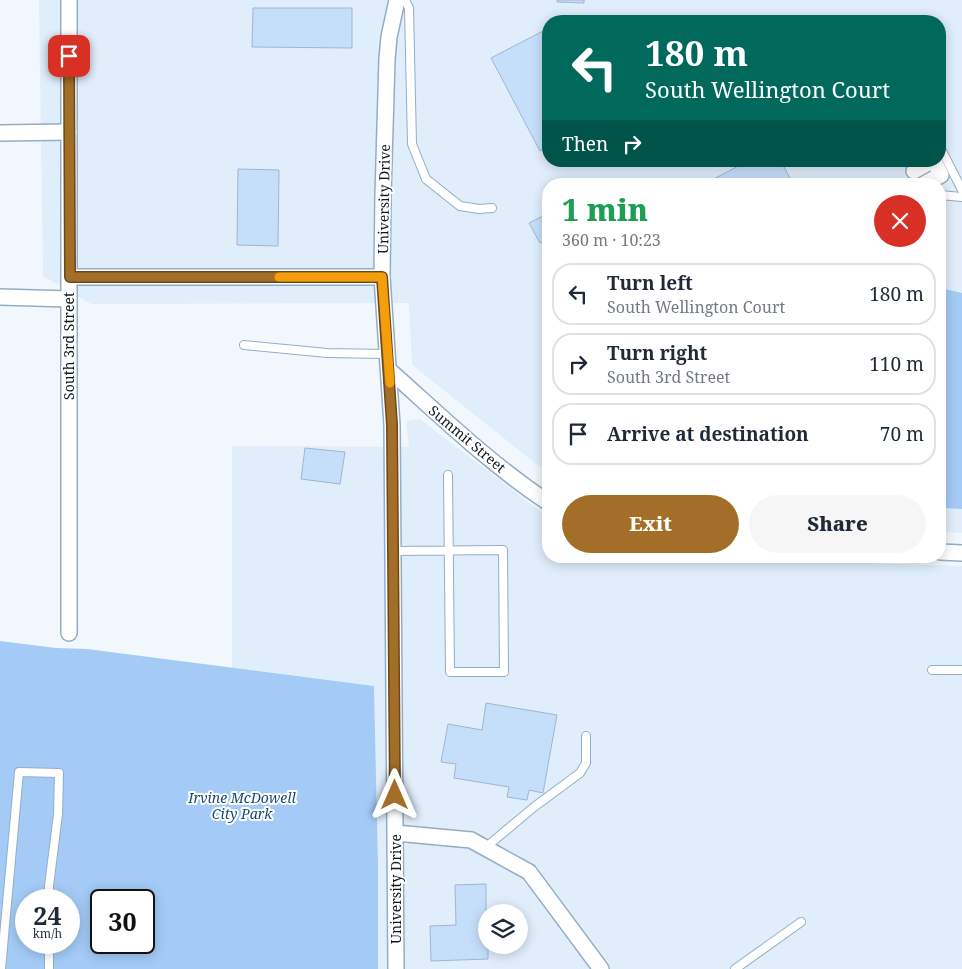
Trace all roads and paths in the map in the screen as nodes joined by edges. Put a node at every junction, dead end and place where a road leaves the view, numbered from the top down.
1 (69, 0) edge
2 (397, 0) edge
3 (405, 0) edge
4 (69, 132) junction
5 (0, 133) edge
6 (946, 158) edge
7 (936, 167) edge
8 (918, 173) edge
9 (962, 190) edge
10 (946, 196) edge
11 (962, 197) edge
12 (492, 208) dead end
13 (70, 277) junction
14 (382, 277) junction
15 (0, 297) edge
16 (69, 299) junction
17 (244, 345) dead end
18 (388, 354) junction
19 (389, 370) junction
20 (448, 475) dead end
21 (542, 498) edge
22 (449, 550) junction
23 (392, 551) junction
24 (946, 552) edge
25 (962, 553) edge
26 (69, 633) dead end
27 (932, 670) dead end
28 (962, 670) edge
29 (586, 736) dead end
30 (396, 833) junction
31 (485, 848) junction
32 (49, 889) edge
33 (801, 922) dead end
34 (49, 954) edge
35 (1, 969) edge
36 (49, 969) edge
37 (396, 969) edge
38 (601, 969) edge
39 (735, 969) edge

1 - 4 street, South 3rd Street
2 - 14 street, University Drive
3 - 12 lane
4 - 5 street
4 - 13 street, South 3rd Street
6 - 9 lane
7 - 8 street
10 - 11 lane
13 - 14 street
13 - 16 street, South 3rd Street
14 - 18 street, University Drive
15 - 16 street
16 - 26 street, South 3rd Street
17 - 18 lane
18 - 19 street, University Drive
19 - 21 street, Summit Street
19 - 23 street, University Drive
20 - 22 lane
22 - 22 lane
22 - 23 lane
23 - 30 street, University Drive
24 - 25 street
27 - 28 lane
29 - 31 lane
30 - 31 street
30 - 37 street, University Drive
31 - 38 street
32 - 35 lane
33 - 39 lane
34 - 36 lane

